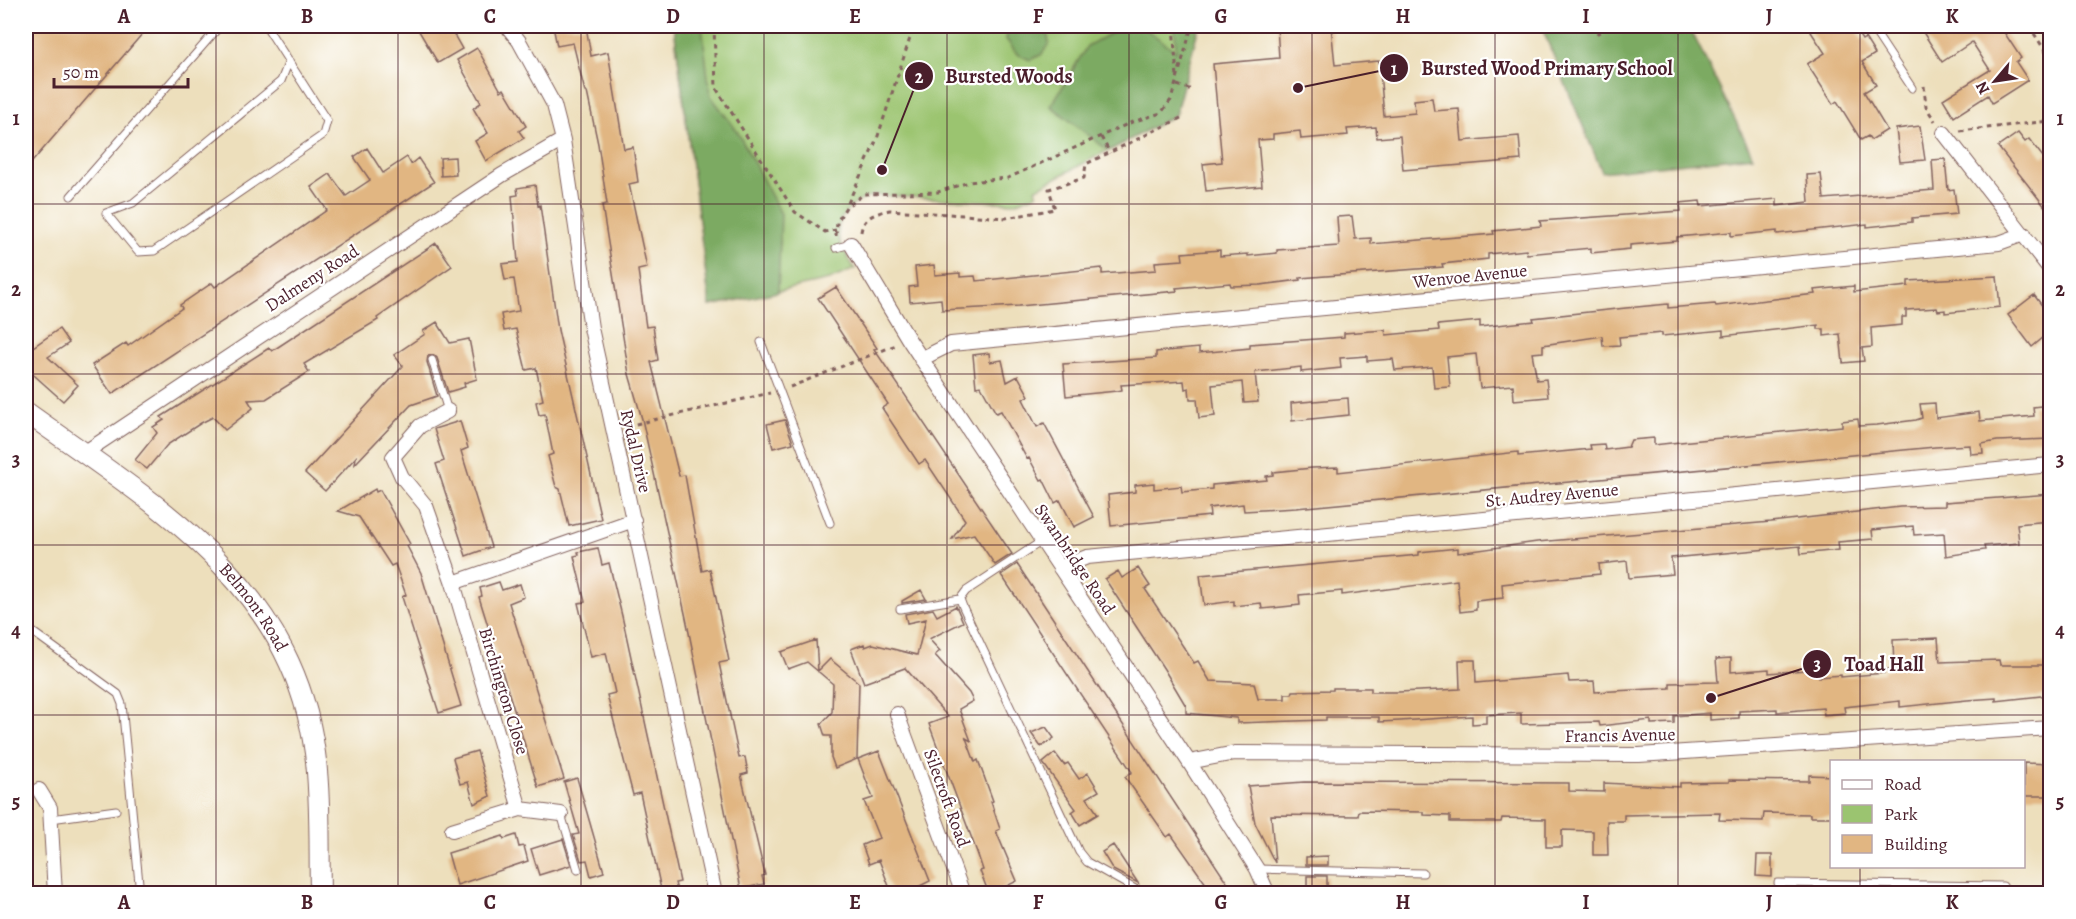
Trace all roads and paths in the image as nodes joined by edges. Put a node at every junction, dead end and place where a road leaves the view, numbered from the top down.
1 (220, 26) edge
2 (266, 26) edge
3 (507, 26) edge
4 (714, 26) edge
5 (914, 26) edge
6 (1173, 26) edge
7 (1192, 26) edge
8 (1590, 26) edge
9 (1610, 26) edge
10 (1871, 26) edge
11 (2029, 26) edge
12 (2050, 58) edge
13 (289, 61) junction
14 (1177, 84) junction
15 (1912, 88) joint
16 (1192, 90) dead end
17 (1185, 116) dead end
18 (2050, 121) edge
19 (1944, 133) junction
20 (1101, 137) junction
21 (563, 140) junction
22 (1110, 153) junction
23 (71, 196) dead end
24 (846, 207) junction
25 (836, 230) junction
26 (2024, 234) junction
27 (847, 244) junction
28 (2050, 269) edge
29 (909, 340) junction
30 (761, 342) dead end
31 (921, 359) junction
32 (432, 360) dead end
33 (779, 391) junction
34 (448, 411) joint
35 (26, 412) edge
36 (613, 430) junction
37 (84, 453) junction
38 (2050, 465) edge
39 (634, 520) junction
40 (830, 523) dead end
41 (1042, 541) junction
42 (1060, 568) junction
43 (453, 583) junction
44 (960, 599) junction
45 (900, 609) dead end
46 (26, 627) edge
47 (897, 714) dead end
48 (2050, 728) edge
49 (1189, 762) junction
50 (39, 790) dead end
51 (520, 809) junction
52 (116, 810) dead end
53 (561, 814) joint
54 (51, 819) junction
55 (452, 830) dead end
56 (1257, 869) junction
57 (578, 870) dead end
58 (1423, 873) dead end
59 (1778, 883) dead end
60 (316, 893) edge
61 (55, 894) edge
62 (140, 894) edge
63 (715, 894) edge
64 (963, 894) edge
65 (1144, 894) edge
66 (1268, 894) edge
67 (2007, 894) edge

1 - 23 lane
2 - 13 lane
3 - 21 street, Rydal Drive
4 - 25 path
5 - 24 path
6 - 14 path
7 - 14 path
8 - 9 path
10 - 15 lane
11 - 12 path
13 - 13 lane
14 - 16 path
14 - 20 path
15 - 19 path
17 - 22 path
18 - 19 path
19 - 26 street
20 - 22 path
20 - 24 path
21 - 36 street, Rydal Drive
21 - 37 street, Dalmeny Road
22 - 27 path
24 - 25 path
25 - 27 path
26 - 28 street
26 - 31 street, Wenvoe Avenue
27 - 29 street, Swanbridge Road
29 - 31 street, Swanbridge Road
29 - 33 path
30 - 33 lane
31 - 41 street, Swanbridge Road
32 - 34 lane
33 - 36 path
33 - 40 lane
34 - 43 street, Birchington Close
35 - 37 street, Belmont Road
36 - 39 street, Rydal Drive
37 - 60 street, Belmont Road
38 - 42 street, St. Audrey Avenue
39 - 43 street
39 - 63 street, Rydal Drive
41 - 42 street, Swanbridge Road
41 - 44 lane
42 - 49 street, Swanbridge Road
43 - 51 street, Birchington Close
44 - 45 lane
44 - 65 lane
46 - 62 lane
47 - 64 street, Silecroft Road
48 - 49 street, Francis Avenue
49 - 56 street, Swanbridge Road
50 - 54 street
51 - 53 street
51 - 55 street
52 - 54 lane
53 - 57 lane
54 - 61 street
56 - 58 lane
56 - 66 street, Swanbridge Road
59 - 67 lane

